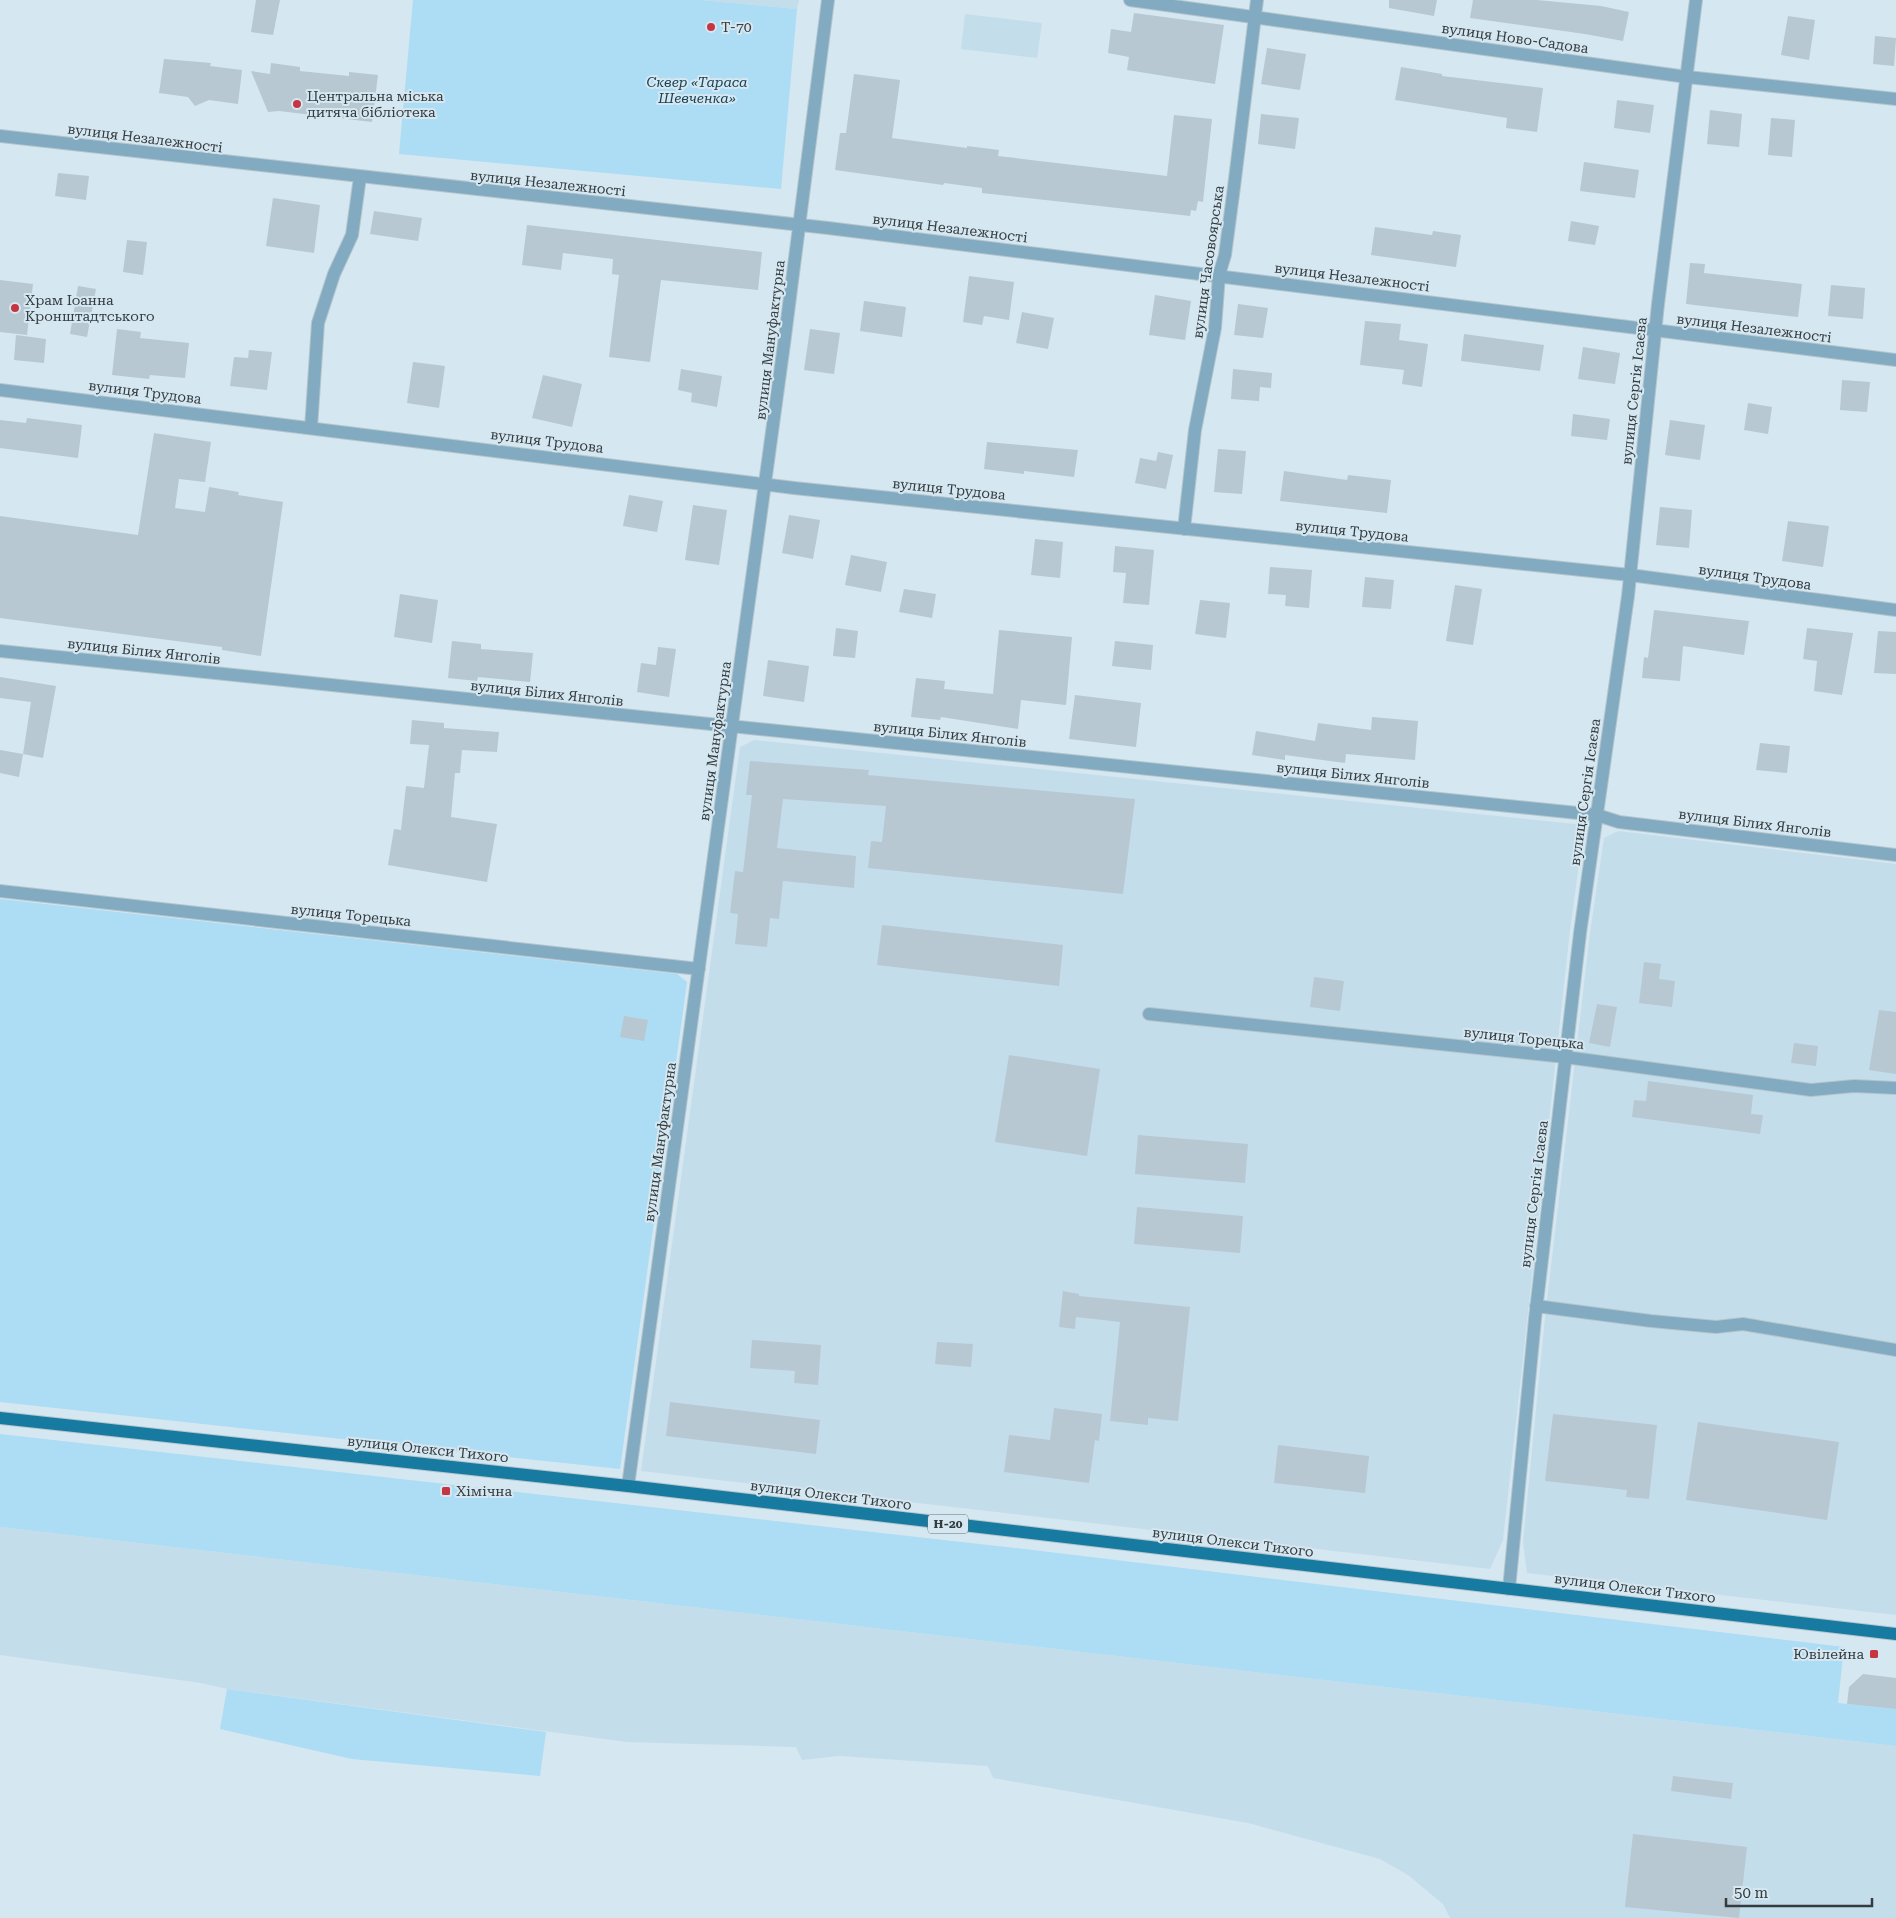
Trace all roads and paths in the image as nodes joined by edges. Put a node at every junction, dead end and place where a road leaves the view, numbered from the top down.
1 (828, 0) edge
2 (1130, 0) edge
3 (1257, 0) edge
4 (1696, 0) edge
5 (1256, 18) junction
6 (1687, 77) junction
7 (1896, 99) edge
8 (0, 136) edge
9 (360, 177) junction
10 (799, 227) junction
11 (1219, 275) junction
12 (1655, 331) junction
13 (1896, 360) edge
14 (0, 390) edge
15 (311, 428) junction
16 (766, 483) junction
17 (1184, 528) junction
18 (1630, 575) junction
19 (1896, 610) edge
20 (0, 651) edge
21 (732, 728) junction
22 (1597, 815) junction
23 (1896, 855) edge
24 (0, 891) edge
25 (699, 969) junction
26 (1149, 1014) dead end
27 (1565, 1057) junction
28 (1896, 1088) edge
29 (1536, 1306) junction
30 (1896, 1350) edge
31 (0, 1418) edge
32 (628, 1486) junction
33 (1509, 1589) junction
34 (1896, 1634) edge

1 - 10 street, вулиця Мануфактурна
2 - 5 street, вулиця Ново-Садова
3 - 5 street, вулиця Часовоярська
4 - 6 street, вулиця Сергія Ісаєва
5 - 6 street, вулиця Ново-Садова
5 - 11 street, вулиця Часовоярська
6 - 7 street, вулиця Ново-Садова
6 - 12 street, вулиця Сергія Ісаєва
8 - 9 street, вулиця Незалежності
9 - 10 street, вулиця Незалежності
9 - 15 street
10 - 11 street, вулиця Незалежності
10 - 16 street, вулиця Мануфактурна
11 - 12 street, вулиця Незалежності
11 - 17 street, вулиця Часовоярська
12 - 13 street, вулиця Незалежності
12 - 18 street, вулиця Сергія Ісаєва
14 - 15 street, вулиця Трудова
15 - 16 street, вулиця Трудова
16 - 17 street, вулиця Трудова
16 - 21 street, вулиця Мануфактурна
17 - 18 street, вулиця Трудова
18 - 19 street, вулиця Трудова
18 - 22 street, вулиця Сергія Ісаєва
20 - 21 street, вулиця Білих Янголів
21 - 22 street, вулиця Білих Янголів
21 - 25 street, вулиця Мануфактурна
22 - 23 street, вулиця Білих Янголів
22 - 27 street, вулиця Сергія Ісаєва
24 - 25 street, вулиця Торецька
25 - 32 street, вулиця Мануфактурна
26 - 27 street, вулиця Торецька
27 - 28 street, вулиця Торецька
27 - 29 street, вулиця Сергія Ісаєва
29 - 30 street
29 - 33 street, вулиця Сергія Ісаєва
31 - 32 main road, вулиця Олекси Тихого / Н-20
32 - 33 main road, вулиця Олекси Тихого / Н-20
33 - 34 main road, вулиця Олекси Тихого / Н-20

